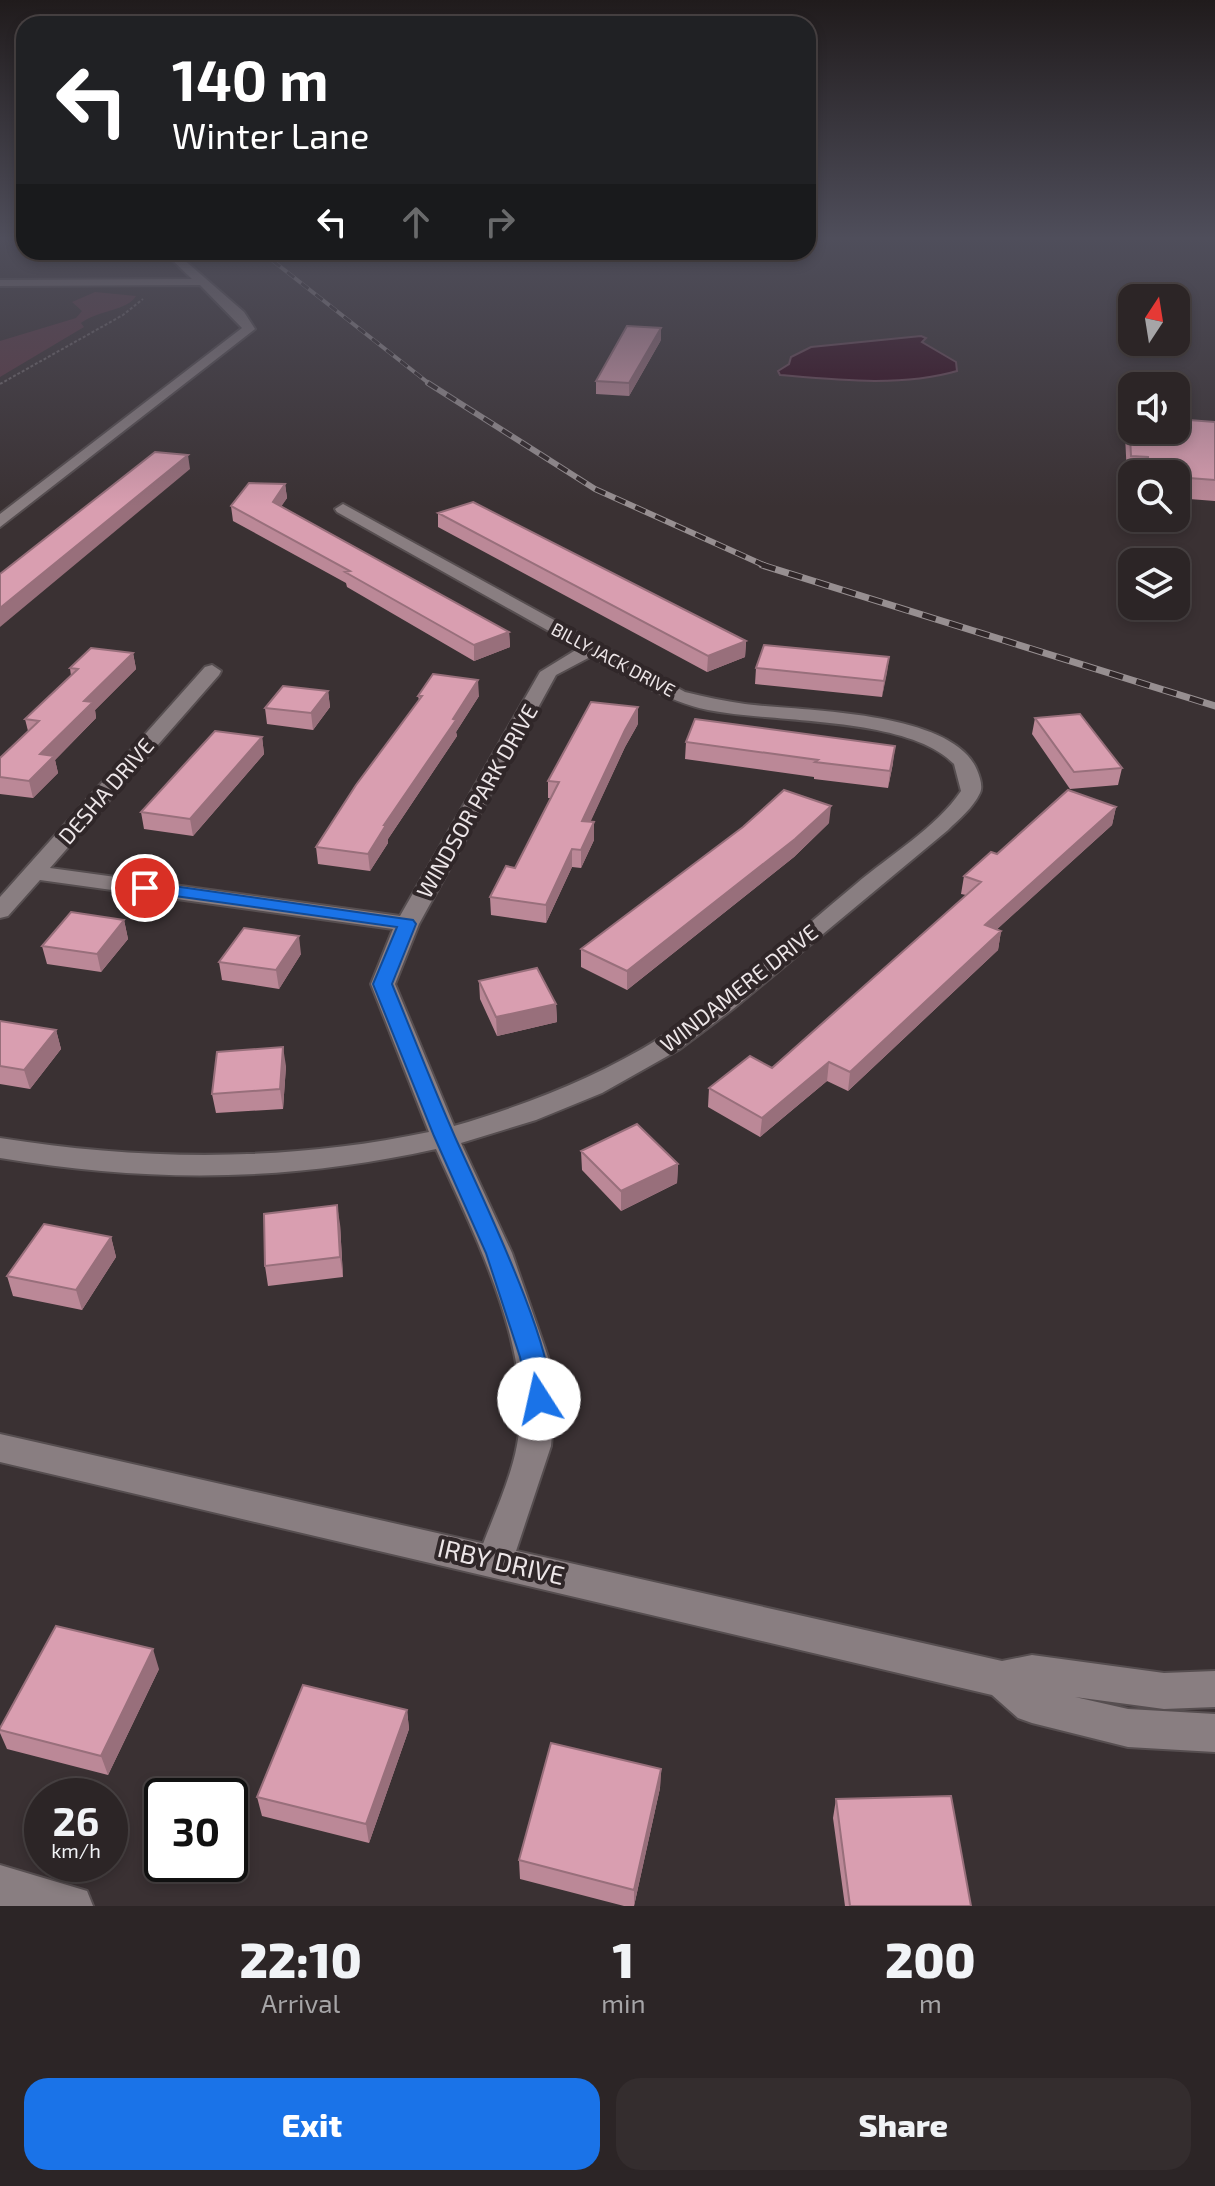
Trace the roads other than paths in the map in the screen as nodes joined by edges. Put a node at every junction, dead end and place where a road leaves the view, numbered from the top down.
1 (249, 329) edge
2 (343, 509) dead end
3 (0, 522) edge
4 (591, 650) junction
5 (212, 671) dead end
6 (954, 752) joint
7 (34, 872) junction
8 (0, 911) edge
9 (407, 924) junction
10 (444, 1136) junction
11 (0, 1148) edge
12 (0, 1448) edge
13 (495, 1560) junction
14 (1002, 1679) junction
15 (1215, 1689) edge
16 (1215, 1733) edge
17 (0, 1886) edge
18 (72, 1906) edge

1 - 3 street
2 - 4 street, BILLY JACK DRIVE
4 - 6 street, BILLY JACK DRIVE
4 - 9 street, WINDSOR PARK DRIVE
5 - 7 street, DESHA DRIVE
6 - 10 street, WINDAMERE DRIVE
7 - 8 street, DESHA DRIVE
7 - 9 street
9 - 10 street, WINDSOR PARK DRIVE
10 - 11 street, WINDAMERE DRIVE
10 - 13 street, WINDSOR PARK DRIVE
12 - 13 street, IRBY DRIVE
13 - 14 street, IRBY DRIVE
14 - 15 street, IRBY DRIVE
14 - 16 street, IRBY DRIVE
17 - 18 street

